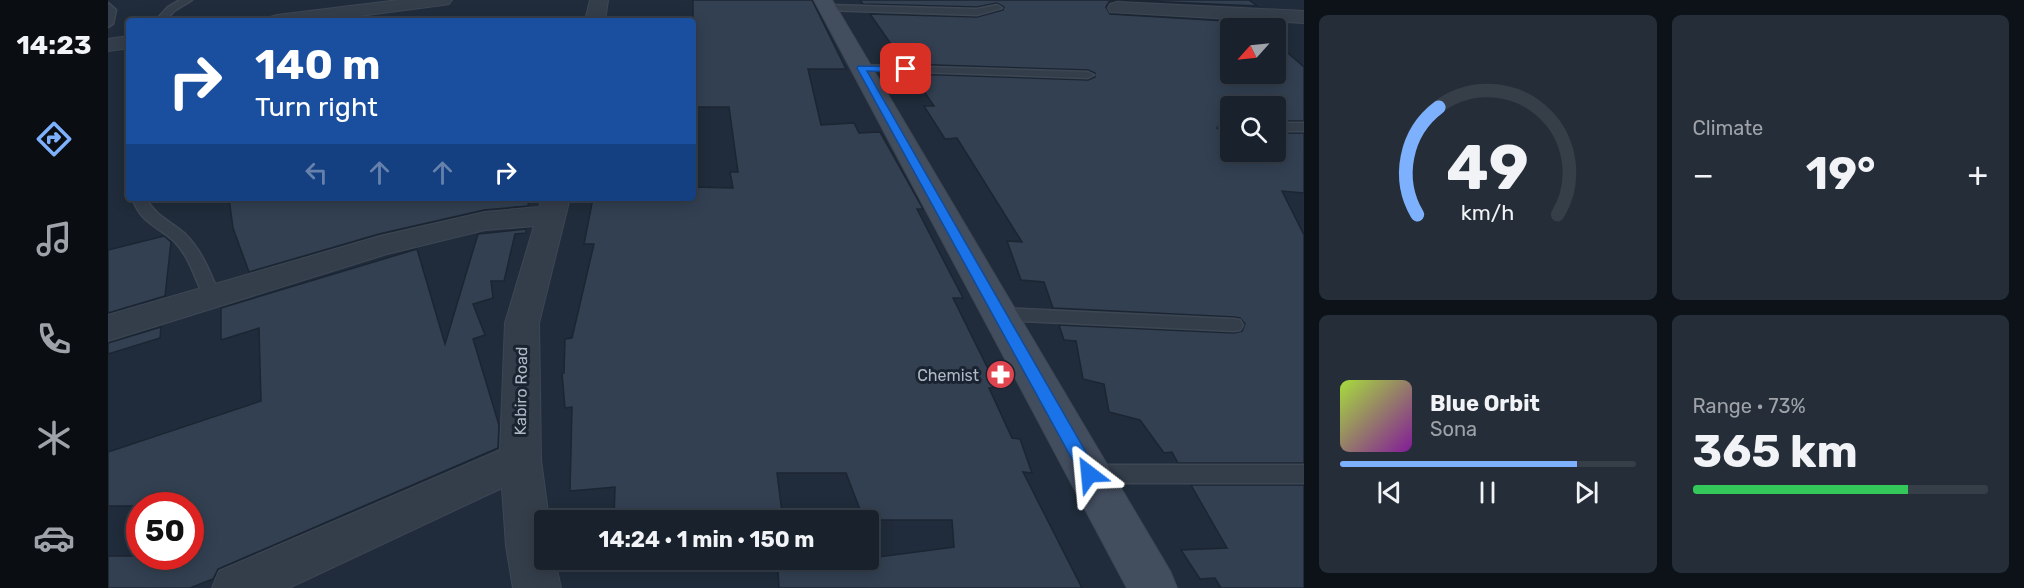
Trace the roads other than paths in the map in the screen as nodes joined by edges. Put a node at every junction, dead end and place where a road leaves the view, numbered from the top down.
1 (187, 0) edge
2 (443, 0) edge
3 (599, 0) edge
4 (825, 4) edge
5 (108, 6) edge
6 (997, 8) dead end
7 (1117, 8) dead end
8 (1304, 17) edge
9 (163, 18) edge
10 (301, 18) edge
11 (596, 18) edge
12 (108, 24) edge
13 (126, 42) edge
14 (108, 45) edge
15 (861, 68) junction
16 (1088, 75) dead end
17 (1286, 127) edge
18 (1304, 127) edge
19 (141, 202) dead end
20 (554, 206) edge
21 (212, 296) junction
22 (999, 314) junction
23 (1234, 325) dead end
24 (108, 328) edge
25 (519, 460) junction
26 (1089, 474) junction
27 (1304, 474) edge
28 (236, 588) edge
29 (537, 588) edge
30 (1153, 588) edge

1 - 9 lane
2 - 10 street
3 - 11 street
4 - 6 lane
4 - 15 main road
5 - 12 lane
7 - 8 street
13 - 14 street
15 - 16 lane
15 - 22 main road
17 - 18 lane
19 - 21 lane
20 - 21 street
20 - 25 street, Kabiro Road
21 - 24 street
22 - 23 lane
22 - 26 main road
25 - 28 street
25 - 29 street, Kabiro Road
26 - 27 lane
26 - 30 main road

